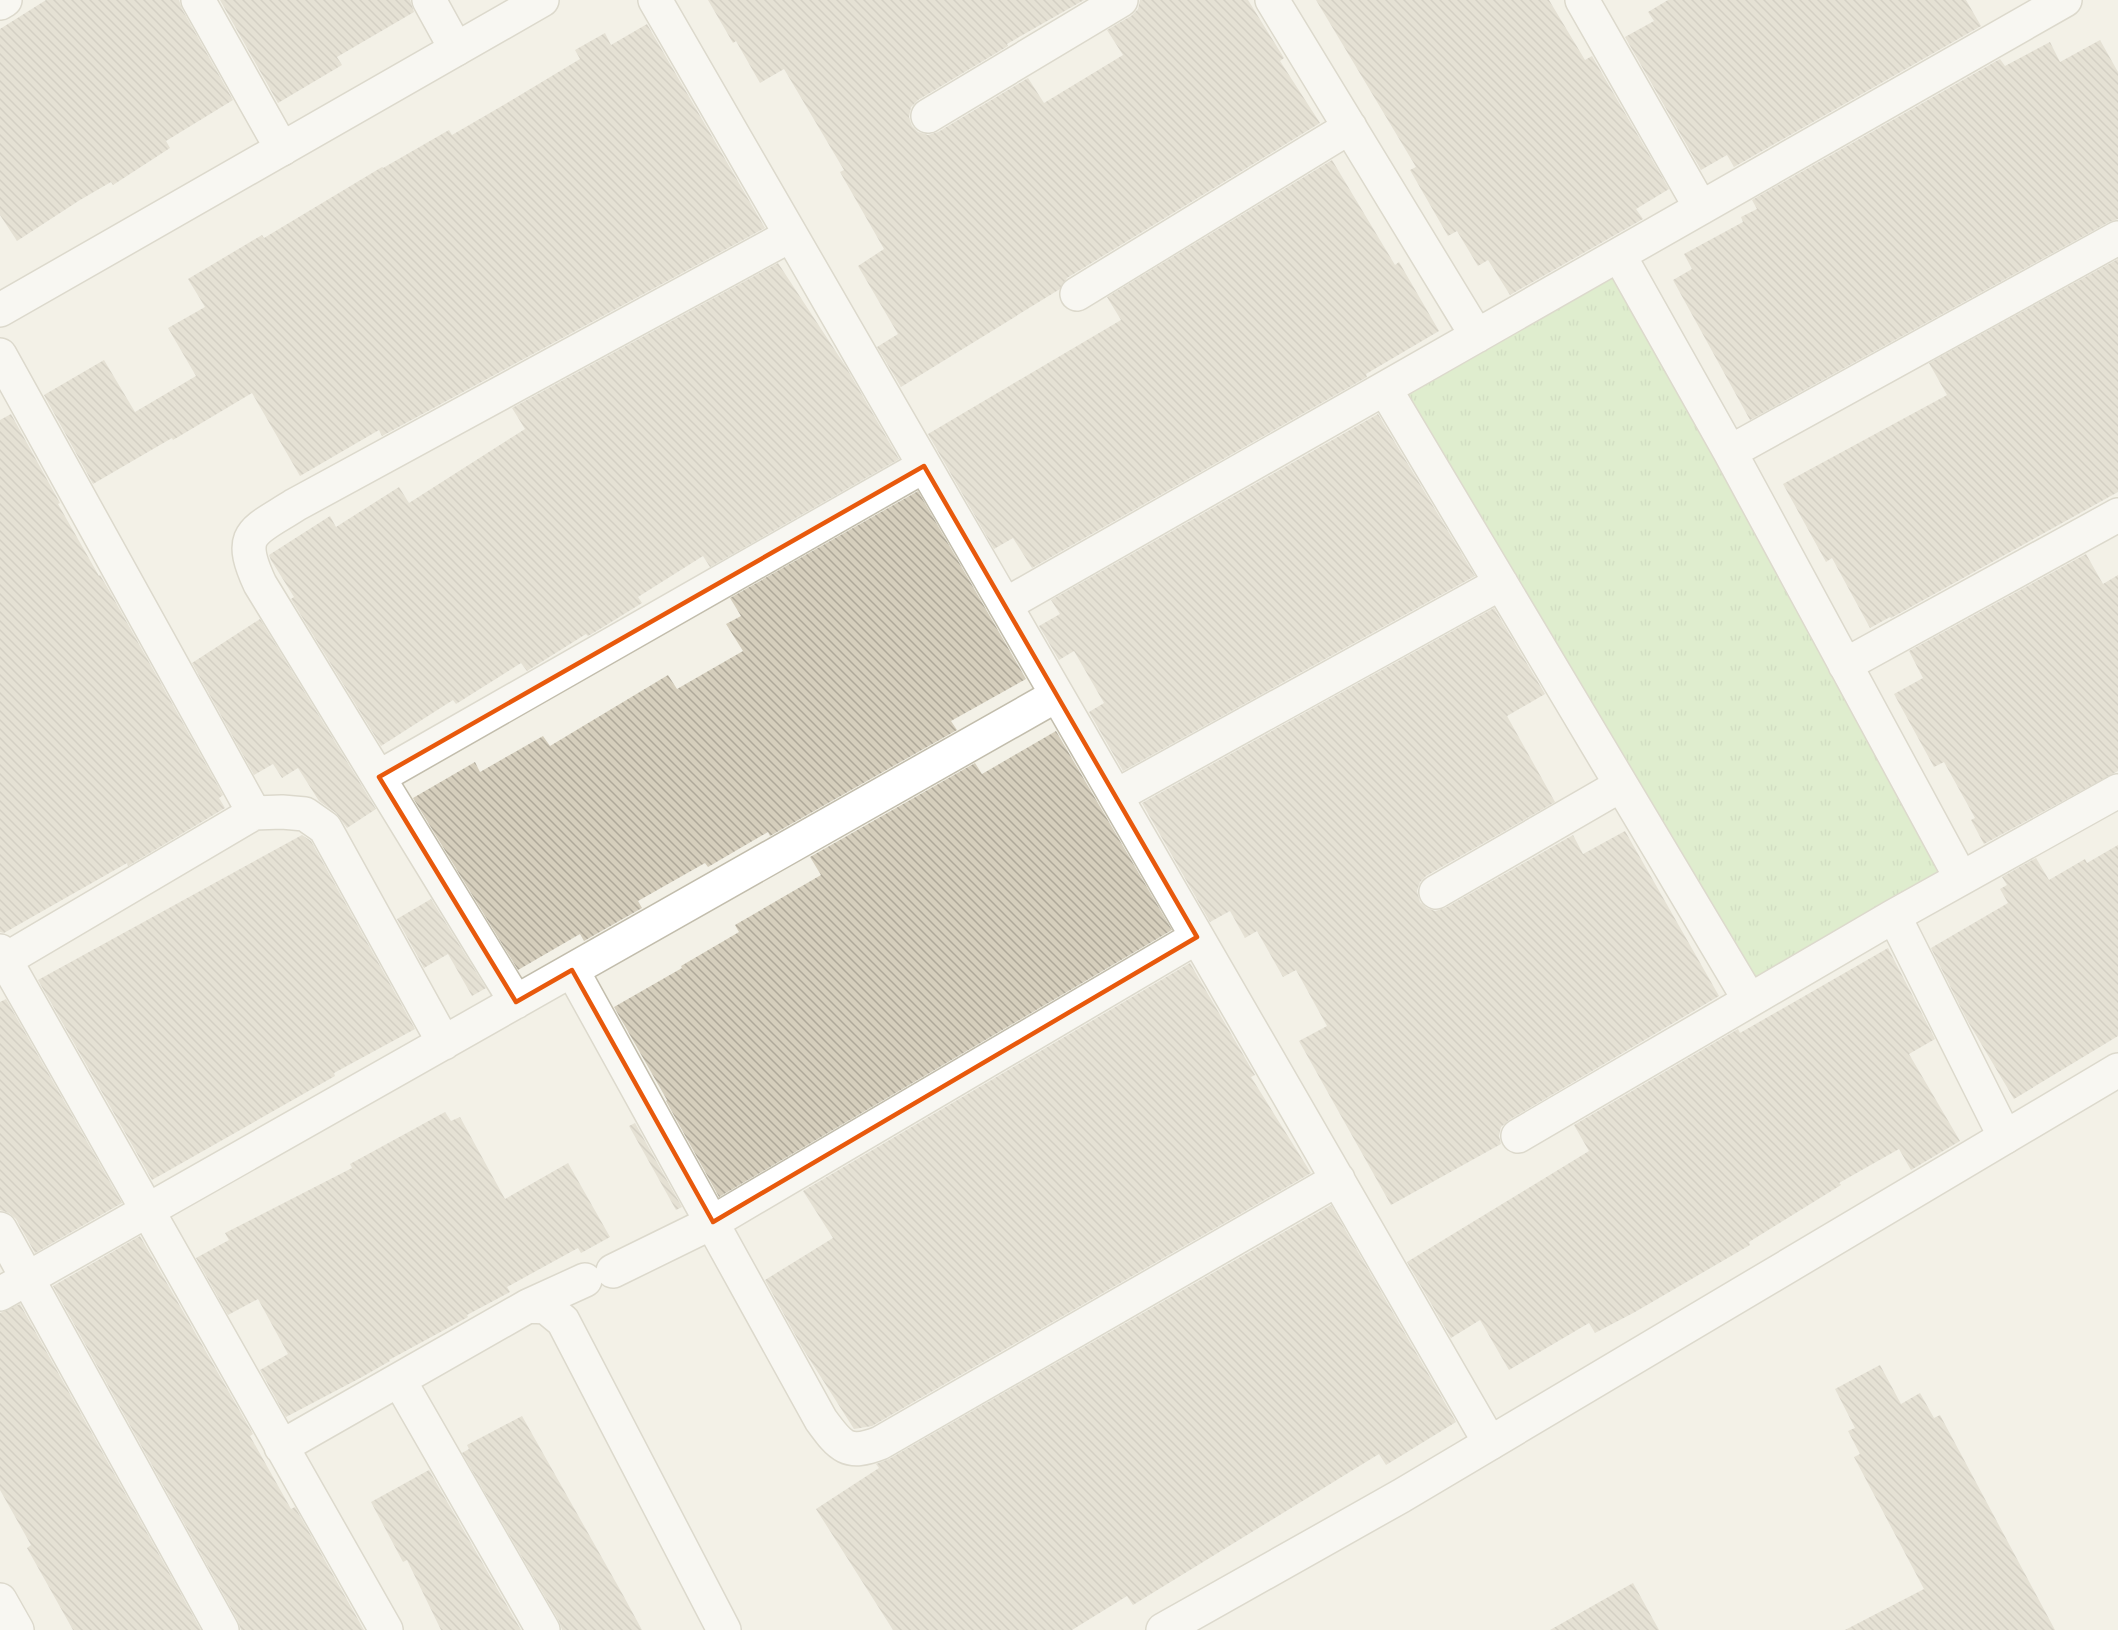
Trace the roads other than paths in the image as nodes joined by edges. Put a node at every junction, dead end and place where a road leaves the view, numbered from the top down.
1 (4, 0) edge
2 (198, 0) edge
3 (429, 0) edge
4 (542, 0) edge
5 (655, 0) edge
6 (1121, 0) edge
7 (1272, 0) edge
8 (1582, 0) edge
9 (2065, 0) edge
10 (0, 3) edge
11 (456, 49) junction
12 (928, 116) dead end
13 (1350, 127) junction
14 (282, 149) junction
15 (1701, 208) junction
16 (791, 235) junction
17 (2118, 238) edge
18 (1619, 255) junction
19 (1077, 294) dead end
20 (0, 310) edge
21 (1477, 336) junction
22 (0, 355) edge
23 (1385, 389) junction
24 (1730, 452) junction
25 (924, 466) junction
26 (2118, 515) edge
27 (1501, 583) junction
28 (1005, 605) junction
29 (1845, 665) junction
30 (1057, 695) junction
31 (380, 777) junction
32 (1621, 785) junction
33 (2118, 791) edge
34 (1116, 796) junction
35 (254, 813) junction
36 (1960, 878) junction
37 (1436, 891) dead end
38 (1894, 916) junction
39 (1197, 937) junction
40 (2, 956) edge
41 (572, 970) junction
42 (1749, 999) junction
43 (516, 1002) junction
44 (444, 1043) junction
45 (2118, 1070) edge
46 (1518, 1136) dead end
47 (2005, 1137) junction
48 (1338, 1179) junction
49 (146, 1211) junction
50 (713, 1222) junction
51 (0, 1229) edge
52 (28, 1278) junction
53 (0, 1294) edge
54 (528, 1306) junction
55 (399, 1380) junction
56 (1490, 1443) junction
57 (281, 1448) junction
58 (0, 1600) edge
59 (17, 1630) edge
60 (222, 1630) edge
61 (386, 1630) edge
62 (543, 1630) edge
63 (724, 1630) edge
64 (1163, 1630) edge

1 - 10 street
2 - 14 street
3 - 11 street
4 - 11 street
5 - 16 street
6 - 12 street
7 - 13 street
8 - 15 street
9 - 15 street
11 - 14 street
13 - 19 street
13 - 21 street
14 - 20 street
15 - 18 street
16 - 25 street
16 - 31 street
17 - 24 street
18 - 21 street
18 - 24 street
21 - 23 street
22 - 35 street
23 - 27 street
23 - 28 street
24 - 29 street
25 - 28 street
25 - 31 street
26 - 29 street
27 - 32 street
27 - 34 street
28 - 30 street
29 - 36 street
30 - 34 street
30 - 41 street
31 - 43 street
32 - 37 street
32 - 42 street
33 - 36 street
34 - 39 street
35 - 40 street
35 - 44 street
36 - 38 street
38 - 42 street
38 - 47 street
39 - 48 street
39 - 50 street
40 - 49 street
41 - 43 street
41 - 50 street
42 - 46 street
43 - 44 street
44 - 49 street
45 - 47 street
47 - 56 street
48 - 50 street
48 - 56 street
49 - 52 street
49 - 57 street
50 - 54 street
51 - 52 street
52 - 53 street
52 - 60 street
54 - 55 street
54 - 63 street
55 - 57 street
55 - 62 street
56 - 64 street
57 - 61 street
58 - 59 street

